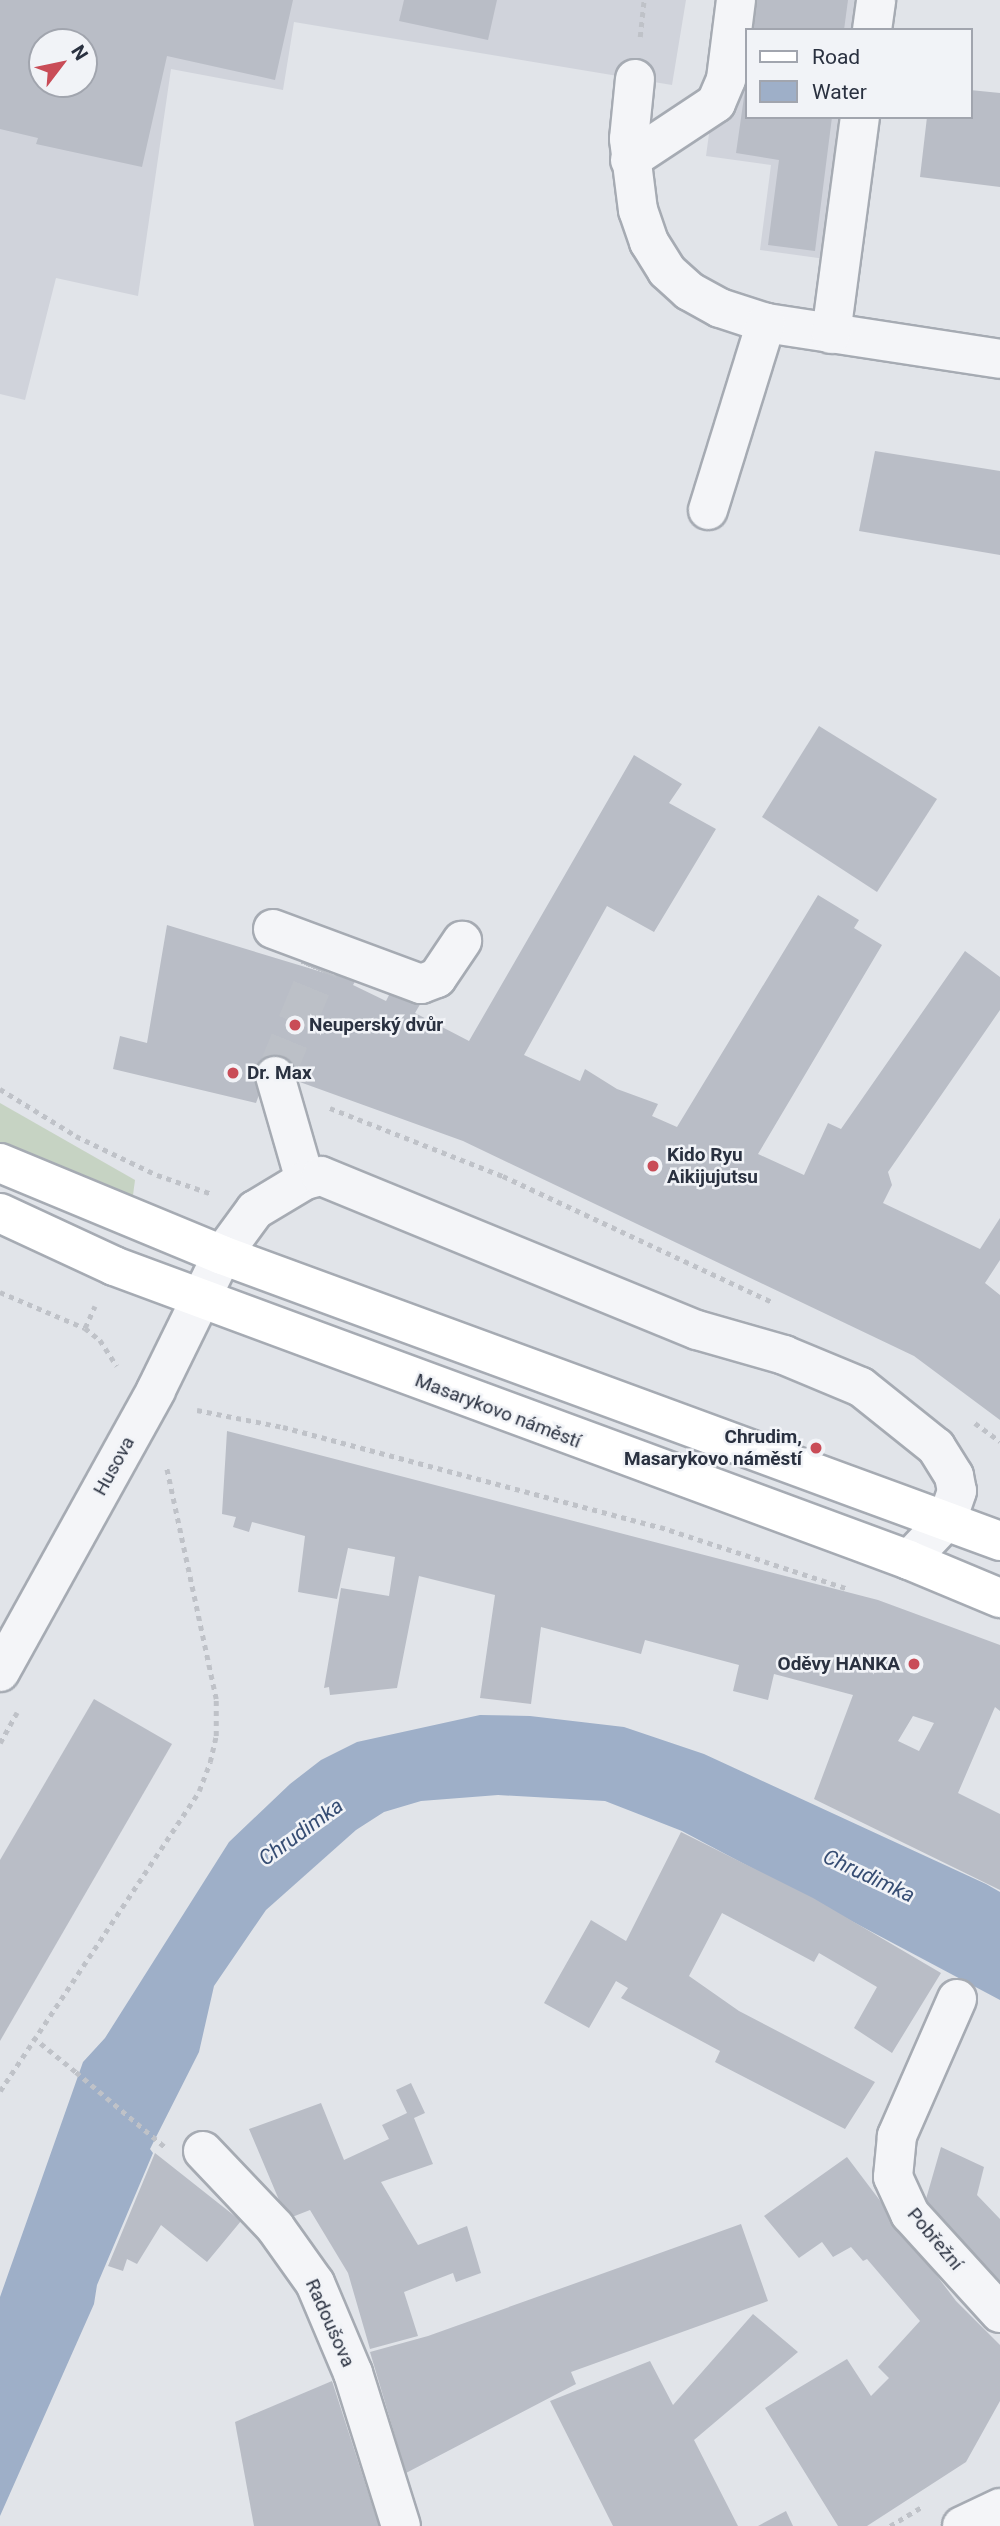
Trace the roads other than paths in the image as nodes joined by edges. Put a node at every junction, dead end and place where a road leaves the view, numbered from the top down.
1 (736, 0) edge
2 (876, 0) edge
3 (872, 28) edge
4 (635, 79) dead end
5 (860, 119) edge
6 (630, 160) junction
7 (766, 323) junction
8 (831, 334) junction
9 (1000, 359) edge
10 (708, 510) dead end
11 (273, 929) dead end
12 (462, 942) dead end
13 (275, 1076) tunnel mouth
14 (0, 1163) edge
15 (305, 1180) junction
16 (0, 1213) edge
17 (222, 1255) junction
18 (201, 1299) junction
19 (947, 1520) junction
20 (1000, 1541) edge
21 (909, 1560) junction
22 (1000, 1598) edge
23 (0, 1672) edge
24 (957, 1999) dead end
25 (203, 2151) dead end
26 (1000, 2313) edge
27 (1000, 2508) edge
28 (401, 2526) edge
29 (962, 2526) edge

1 - 6 street
2 - 3 street
4 - 6 street
5 - 8 street
6 - 7 street
7 - 8 street
7 - 10 street
8 - 9 street
11 - 12 street
13 - 15 street
14 - 17 main road
15 - 17 street, Husova
15 - 19 street
16 - 18 main road, Masarykovo náměstí
17 - 18 street, Husova
17 - 19 main road
18 - 21 main road, Masarykovo náměstí
18 - 23 street, Husova
19 - 20 main road
19 - 21 street
21 - 22 main road, Masarykovo náměstí
24 - 26 street, Pobřežní
25 - 28 street, Radoušova
27 - 29 street

